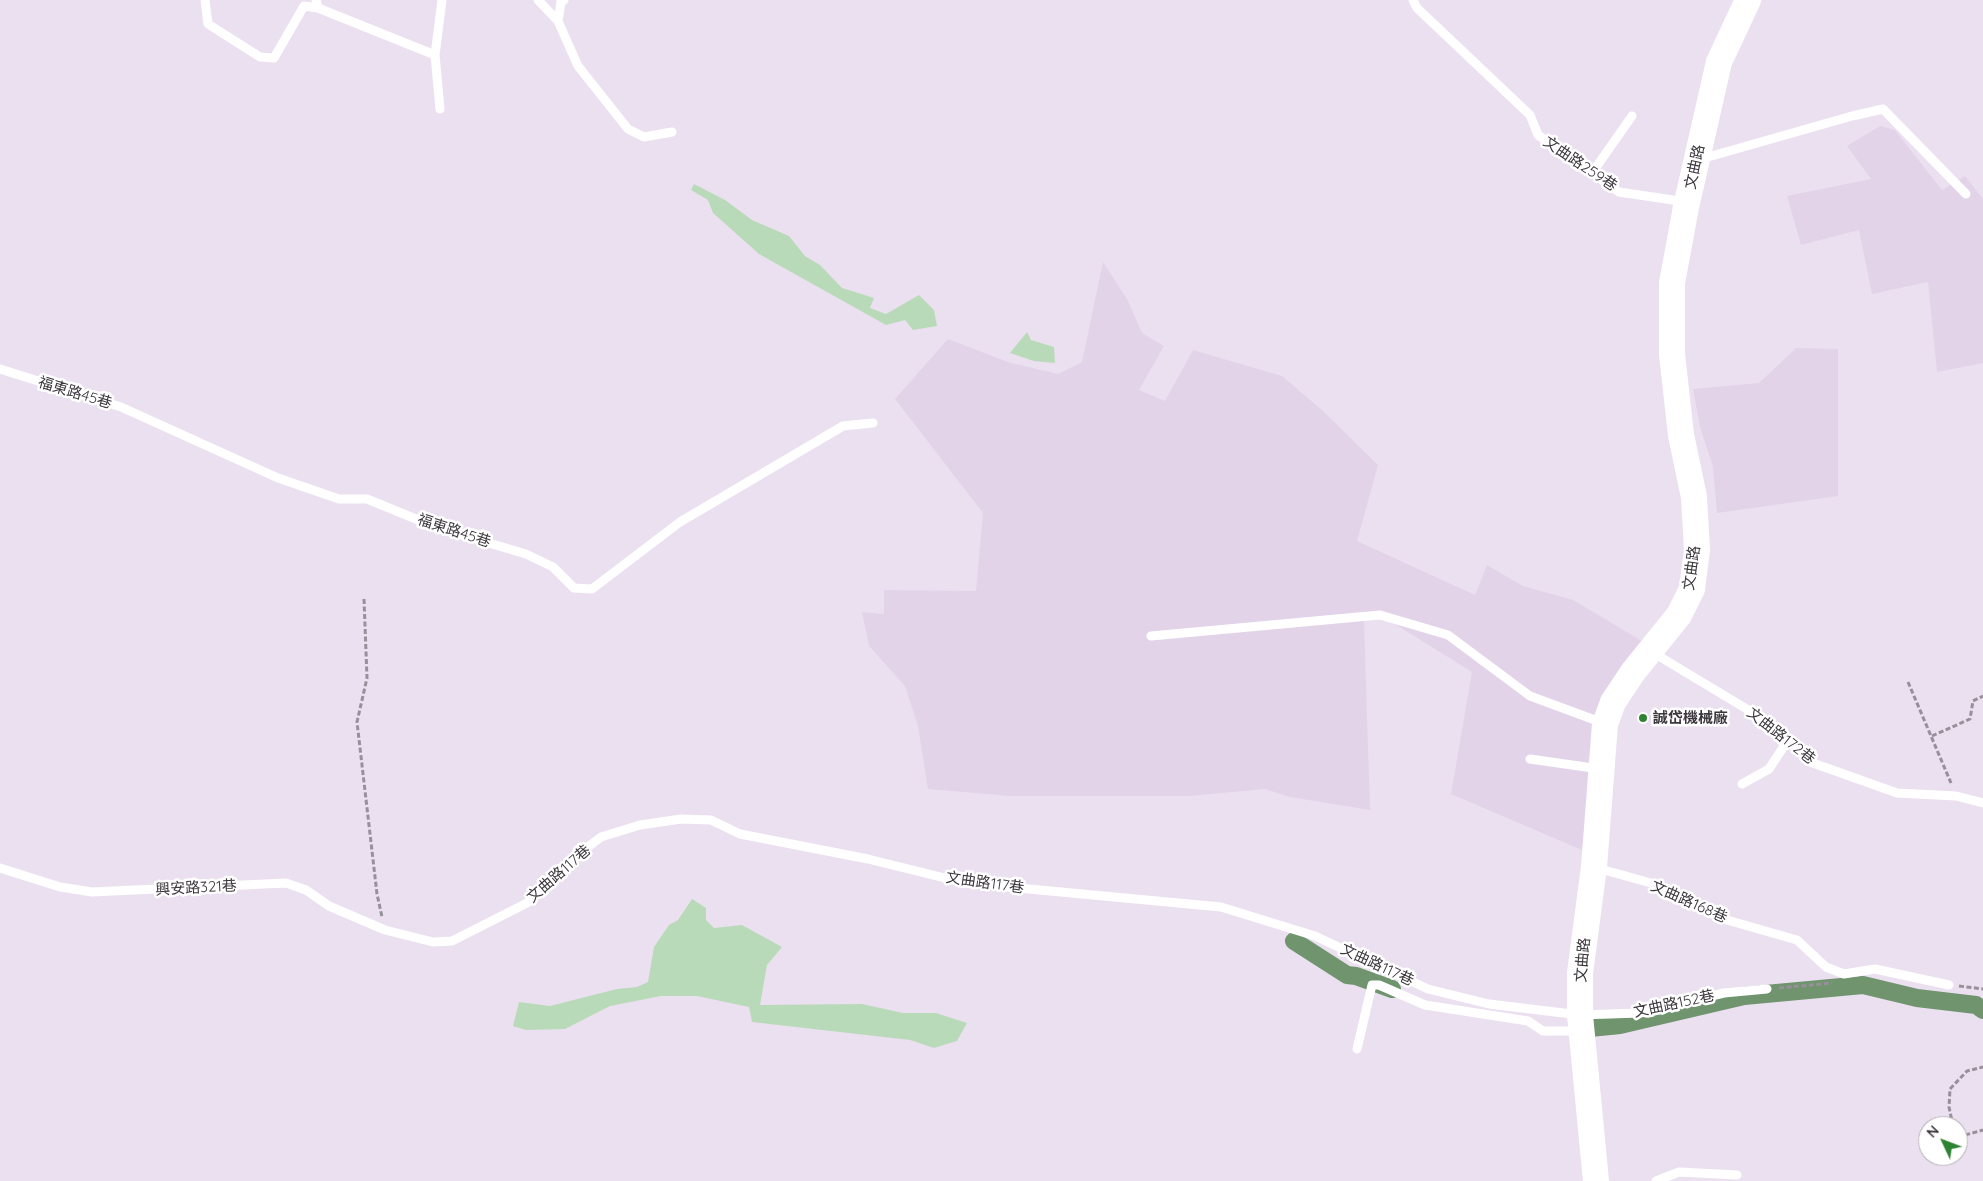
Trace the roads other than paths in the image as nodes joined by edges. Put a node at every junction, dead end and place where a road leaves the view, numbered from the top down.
1 (205, 0) edge
2 (442, 0) edge
3 (538, 0) edge
4 (564, 0) edge
5 (1413, 0) edge
6 (1748, 0) edge
7 (317, 4) edge
8 (558, 21) junction
9 (435, 55) junction
10 (440, 109) dead end
11 (1632, 116) dead end
12 (672, 132) dead end
13 (1696, 160) junction
14 (1592, 172) junction
15 (1966, 194) dead end
16 (1686, 206) junction
17 (0, 369) edge
18 (873, 423) dead end
19 (1151, 636) dead end
20 (1650, 651) junction
21 (1605, 724) junction
22 (1788, 740) junction
23 (1530, 759) dead end
24 (1600, 769) junction
25 (1742, 784) dead end
26 (1983, 803) edge
27 (1594, 867) junction
28 (0, 868) edge
29 (385, 930) joint
30 (1949, 985) road end
31 (1767, 989) road end
32 (1581, 1023) junction
33 (1357, 1049) dead end
34 (1737, 1175) dead end
35 (1596, 1181) edge
36 (1656, 1181) edge

1 - 7 lane
2 - 9 lane
3 - 8 lane
4 - 8 lane
5 - 14 lane, 文曲路259巷
6 - 13 street, 文曲路
7 - 9 lane
8 - 12 lane
9 - 10 lane
11 - 14 lane
13 - 15 lane
13 - 16 street, 文曲路
14 - 16 lane, 文曲路259巷
16 - 20 street, 文曲路
17 - 18 lane, 福東路45巷
19 - 21 lane
20 - 21 street, 文曲路
20 - 22 lane, 文曲路172巷
21 - 24 street, 文曲路
22 - 25 lane
22 - 26 lane, 文曲路172巷
23 - 24 lane
24 - 27 street, 文曲路
27 - 30 lane, 文曲路168巷
27 - 32 street, 文曲路
28 - 29 lane, 興安路321巷
29 - 32 lane, 文曲路117巷
31 - 32 lane, 文曲路152巷
32 - 33 lane
32 - 35 street, 文曲路
34 - 36 lane

